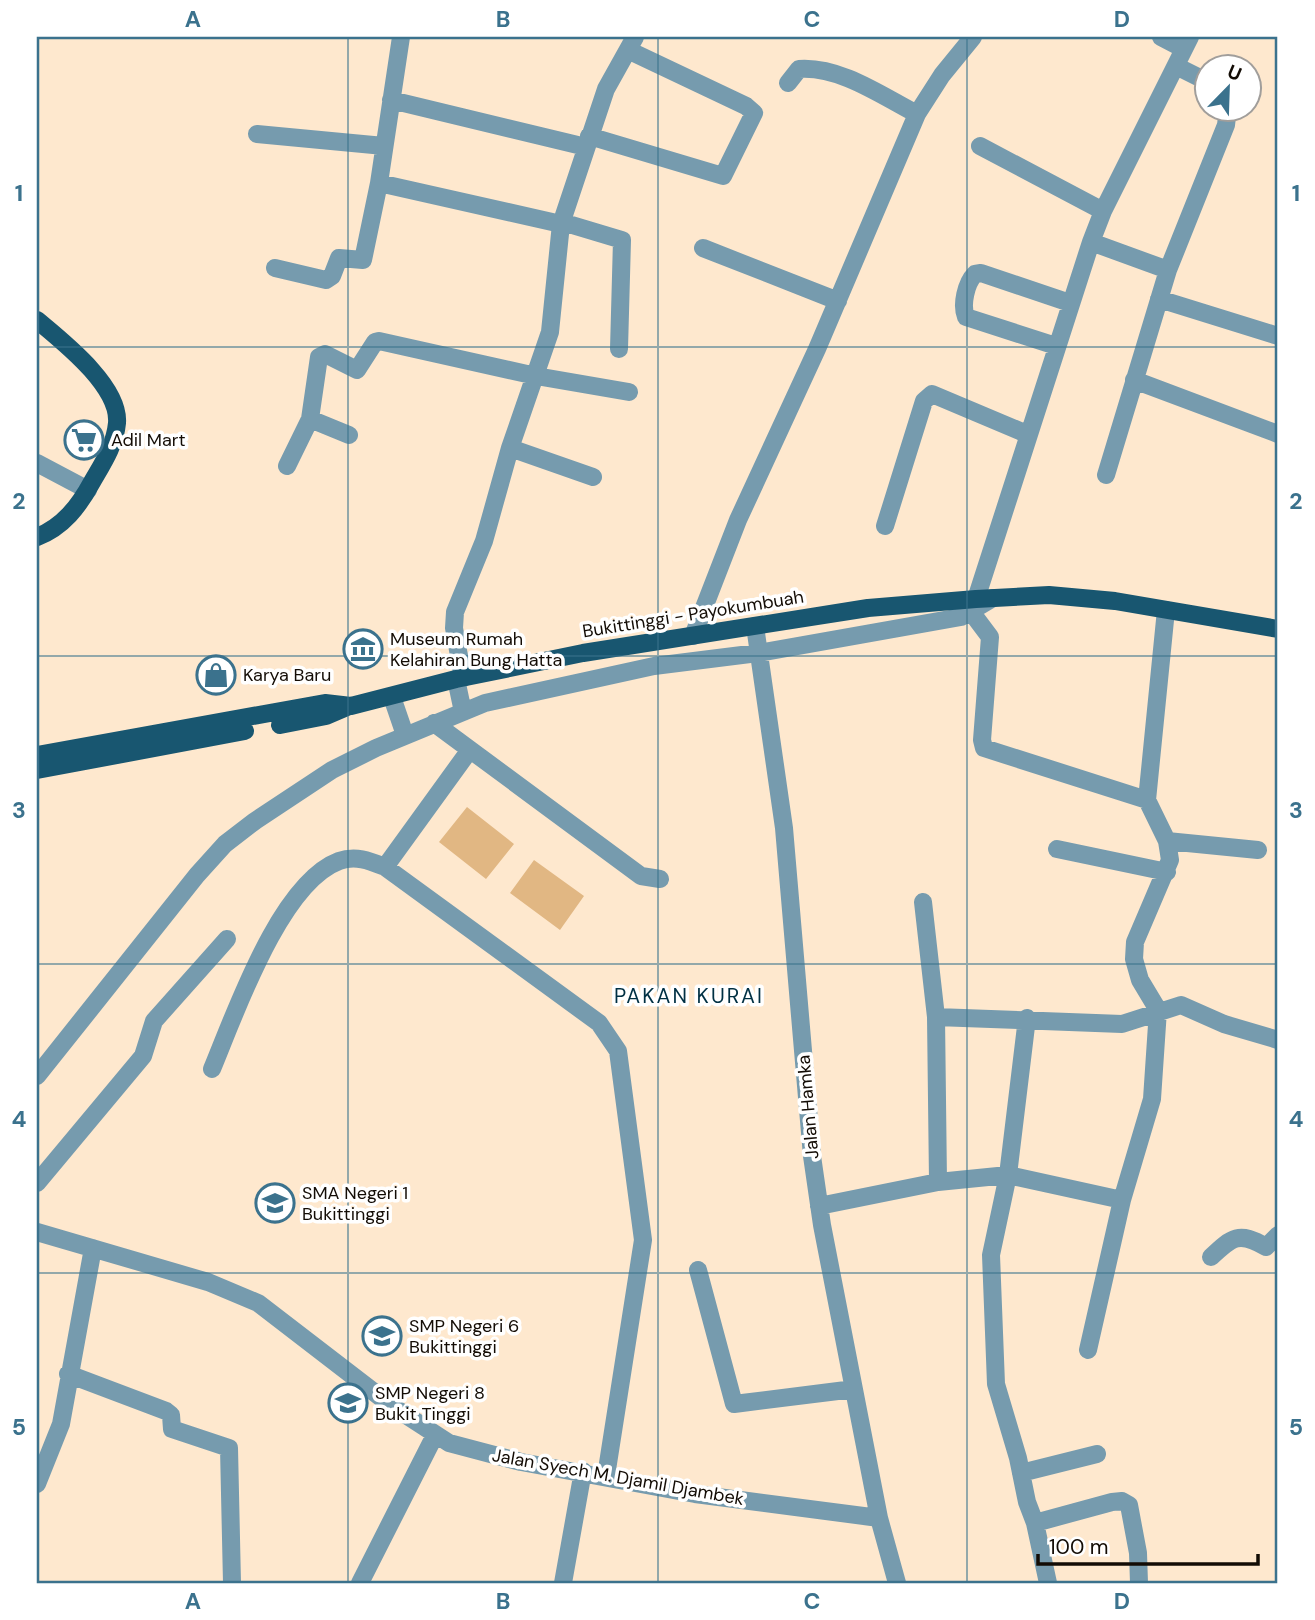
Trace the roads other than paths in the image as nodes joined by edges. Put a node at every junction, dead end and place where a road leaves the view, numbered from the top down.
1 (401, 37) edge
2 (1161, 37) edge
3 (966, 39) edge
4 (632, 41) edge
5 (1187, 43) edge
6 (1175, 66) junction
7 (1192, 74) edge
8 (788, 83) dead end
9 (391, 100) junction
10 (917, 114) junction
11 (1226, 122) edge
12 (257, 134) dead end
13 (587, 142) junction
14 (384, 146) junction
15 (980, 146) dead end
16 (379, 183) junction
17 (1104, 211) junction
18 (561, 223) junction
19 (1091, 243) junction
20 (704, 248) dead end
21 (275, 268) dead end
22 (1168, 270) junction
23 (1158, 299) junction
24 (838, 302) junction
25 (1070, 303) junction
26 (37, 320) edge
27 (1278, 336) edge
28 (1056, 346) junction
29 (619, 349) dead end
30 (536, 376) junction
31 (1134, 380) junction
32 (629, 392) dead end
33 (310, 419) junction
34 (1027, 433) junction
35 (1278, 434) edge
36 (349, 435) dead end
37 (510, 448) junction
38 (37, 463) edge
39 (287, 466) dead end
40 (1106, 475) dead end
41 (593, 477) dead end
42 (88, 490) junction
43 (885, 526) dead end
44 (37, 537) edge
45 (981, 603) junction
46 (1166, 610) junction
47 (755, 626) junction
48 (1278, 629) edge
49 (693, 636) junction
50 (758, 653) junction
51 (459, 678) junction
52 (392, 697) junction
53 (351, 706) junction
54 (463, 712) junction
55 (434, 723) junction
56 (405, 735) junction
57 (469, 751) junction
58 (37, 755) edge
59 (37, 770) edge
60 (1147, 800) junction
61 (1167, 841) junction
62 (1057, 849) dead end
63 (1258, 850) dead end
64 (386, 867) junction
65 (1167, 872) junction
66 (660, 879) dead end
67 (923, 902) dead end
68 (227, 939) dead end
69 (1158, 1010) junction
70 (936, 1017) junction
71 (1027, 1018) junction
72 (1278, 1040) edge
73 (212, 1069) dead end
74 (37, 1076) edge
75 (1008, 1175) junction
76 (938, 1182) junction
77 (37, 1183) edge
78 (1122, 1200) junction
79 (819, 1206) junction
80 (37, 1232) edge
81 (1278, 1235) edge
82 (93, 1248) junction
83 (1211, 1257) dead end
84 (698, 1270) dead end
85 (1088, 1350) dead end
86 (68, 1374) junction
87 (854, 1389) junction
88 (435, 1435) junction
89 (1097, 1454) dead end
90 (583, 1471) junction
91 (1021, 1473) junction
92 (606, 1476) junction
93 (37, 1484) edge
94 (879, 1518) junction
95 (1035, 1523) junction
96 (232, 1583) edge
97 (360, 1583) edge
98 (563, 1583) edge
99 (897, 1583) edge
100 (1048, 1583) edge
101 (1139, 1583) edge

1 - 9 street
2 - 5 street
3 - 10 street
4 - 13 street
4 - 13 street
5 - 6 street
6 - 7 street
6 - 17 street
8 - 10 street
9 - 13 street
9 - 14 street
10 - 24 street
11 - 22 street
12 - 14 street
13 - 18 street
14 - 16 street
15 - 17 street
16 - 18 street
16 - 21 street
17 - 19 street
18 - 29 street
18 - 30 street
19 - 22 street
19 - 25 street
20 - 24 street
22 - 23 street
23 - 27 street
23 - 31 street
24 - 49 street
25 - 28 street
25 - 28 street
26 - 42 main road
28 - 34 street
30 - 32 street
30 - 33 street
30 - 37 street
31 - 35 street
31 - 40 street
33 - 36 street
33 - 39 street
34 - 43 street
34 - 45 street
37 - 41 street
37 - 51 street
38 - 42 street
42 - 44 main road
45 - 46 main road, Bukittinggi - Payokumbuah
45 - 47 main road, Bukittinggi - Payokumbuah
45 - 50 street
45 - 60 street
46 - 48 main road, Bukittinggi - Payokumbuah
46 - 60 street
47 - 49 main road, Bukittinggi - Payokumbuah
47 - 50 street, Jalan Hamka
49 - 51 main road, Bukittinggi - Payokumbuah
50 - 54 street
50 - 79 street, Jalan Hamka
51 - 52 main road, Bukittinggi - Payokumbuah
51 - 54 street
52 - 53 main road, Bukittinggi - Payokumbuah
52 - 56 street
53 - 58 main road, Bukittinggi - Payokumbuah
53 - 59 main road
54 - 55 street
55 - 56 street
55 - 57 street
56 - 74 street
57 - 64 street
57 - 66 street
60 - 61 street
61 - 63 street
61 - 65 street
62 - 65 street
64 - 73 street
64 - 92 street
65 - 69 street
67 - 70 street
68 - 77 street
69 - 71 street
69 - 72 street
69 - 78 street
70 - 71 street
70 - 76 street
71 - 75 street
75 - 76 street
75 - 78 street
75 - 91 street
76 - 79 street
78 - 85 street
79 - 87 street, Jalan Hamka
80 - 82 street, Jalan Syech M. Djamil Djambek
81 - 83 street
82 - 86 street
82 - 88 street, Jalan Syech M. Djamil Djambek
84 - 87 street
86 - 93 street
86 - 96 street
87 - 94 street, Jalan Hamka
88 - 90 street, Jalan Syech M. Djamil Djambek
88 - 97 street
89 - 91 street
90 - 92 street, Jalan Syech M. Djamil Djambek
90 - 98 street
91 - 95 street
92 - 94 street, Jalan Syech M. Djamil Djambek
94 - 99 street, Jalan Hamka
95 - 100 street
95 - 101 street

